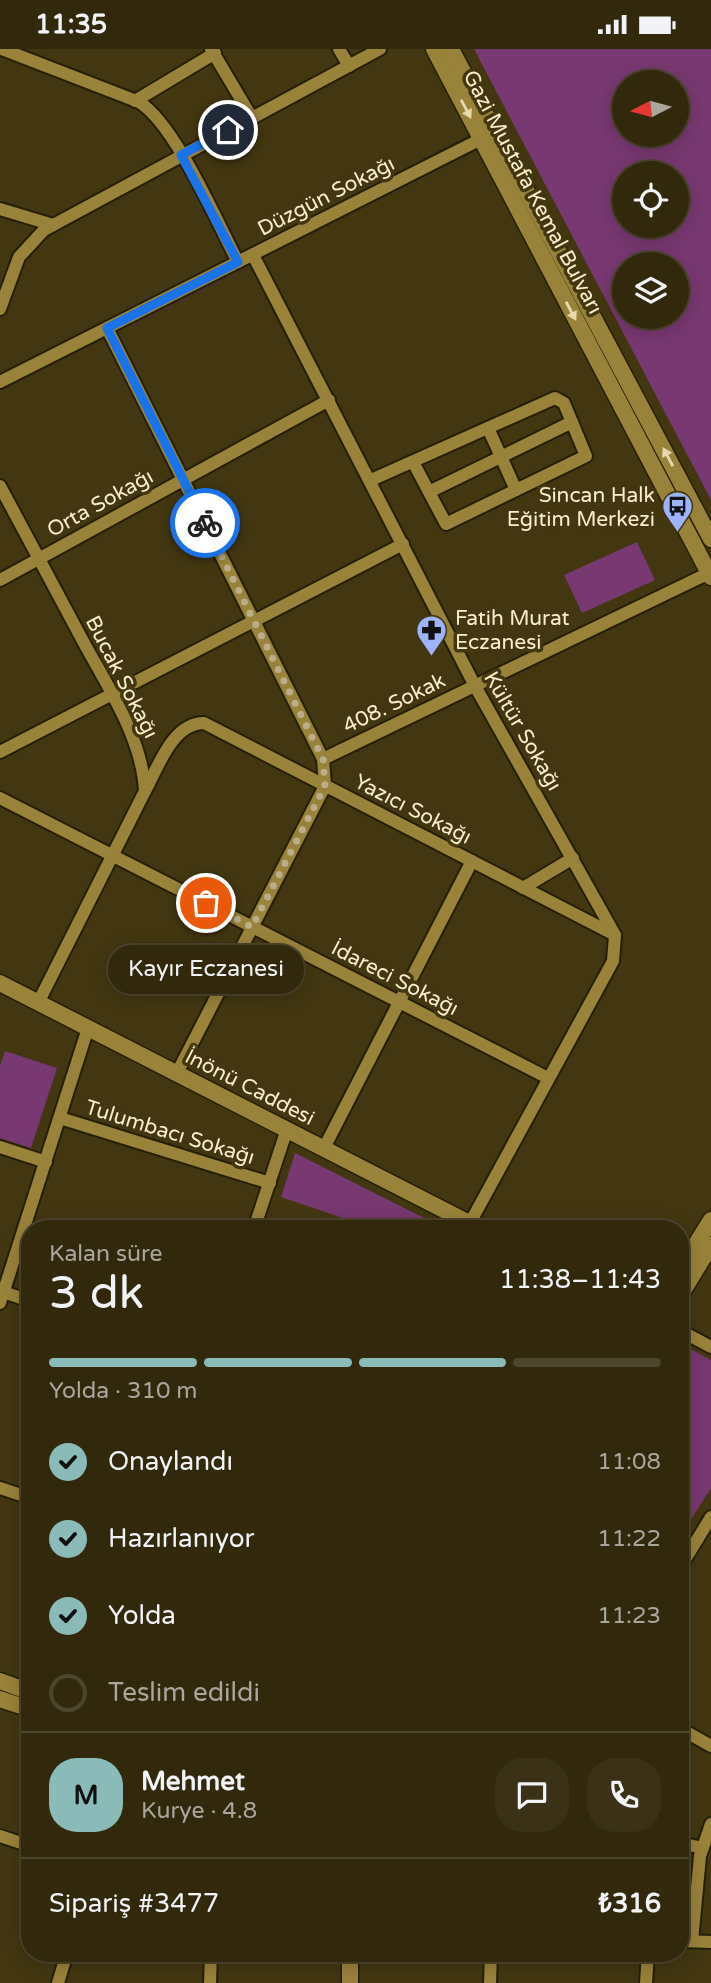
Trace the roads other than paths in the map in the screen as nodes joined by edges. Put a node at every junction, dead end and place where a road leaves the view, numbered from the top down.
1 (3, 49) edge
2 (340, 49) edge
3 (380, 49) edge
4 (434, 49) edge
5 (451, 49) edge
6 (213, 51) edge
7 (0, 55) edge
8 (349, 66) junction
9 (135, 101) junction
10 (252, 118) junction
11 (481, 139) junction
12 (181, 155) junction
13 (0, 209) edge
14 (53, 225) junction
15 (253, 255) junction
16 (238, 262) junction
17 (0, 309) edge
18 (107, 328) junction
19 (0, 382) edge
20 (329, 400) junction
21 (572, 422) junction
22 (488, 428) junction
23 (500, 457) junction
24 (413, 461) junction
25 (183, 480) junction
26 (371, 480) junction
27 (0, 486) edge
28 (516, 490) junction
29 (429, 492) junction
30 (711, 539) edge
31 (403, 544) junction
32 (39, 558) junction
33 (710, 575) edge
34 (0, 580) edge
35 (254, 621) junction
36 (475, 686) junction
37 (112, 694) junction
38 (0, 752) edge
39 (323, 759) junction
40 (325, 786) junction
41 (145, 791) junction
42 (0, 798) edge
43 (113, 855) junction
44 (573, 858) junction
45 (472, 861) junction
46 (523, 888) junction
47 (252, 927) junction
48 (615, 935) junction
49 (0, 983) edge
50 (399, 1002) junction
51 (38, 1003) junction
52 (88, 1028) junction
53 (177, 1073) junction
54 (548, 1078) junction
55 (60, 1118) junction
56 (287, 1129) junction
57 (0, 1147) edge
58 (324, 1148) junction
59 (46, 1162) junction
60 (270, 1183) junction
61 (27, 1220) edge
62 (257, 1220) edge
63 (464, 1220) edge
64 (479, 1220) edge
65 (711, 1220) edge
66 (21, 1236) edge
67 (711, 1245) edge
68 (689, 1255) edge
69 (689, 1281) edge
70 (1, 1296) edge
71 (21, 1299) edge
72 (689, 1335) edge
73 (711, 1347) edge
74 (0, 1488) edge
75 (21, 1495) edge
76 (711, 1517) edge
77 (689, 1552) edge
78 (0, 1681) edge
79 (21, 1689) edge
80 (0, 1699) edge
81 (21, 1706) edge
82 (689, 1734) edge
83 (711, 1746) edge
84 (711, 1824) edge
85 (0, 1836) edge
86 (21, 1843) edge
87 (689, 1845) edge
88 (702, 1848) junction
89 (689, 1929) edge
90 (689, 1941) edge
91 (711, 1942) edge
92 (64, 1962) edge
93 (211, 1962) edge
94 (350, 1962) edge
95 (491, 1962) edge
96 (647, 1962) edge
97 (58, 1983) edge
98 (210, 1983) edge
99 (350, 1983) edge
100 (490, 1983) edge
101 (646, 1983) edge

1 - 7 street
1 - 9 street
2 - 8 street
3 - 8 street
4 -> 11 main road, Gazi Mustafa Kemal Bulvarı
30 -> 5 main road, Gazi Mustafa Kemal Bulvarı
6 - 9 street
6 - 10 street
8 - 10 street
9 - 12 street
10 - 12 street
11 - 15 street, Düzgün Sokağı
11 -> 33 main road, Gazi Mustafa Kemal Bulvarı
12 - 14 street
12 - 16 street
13 - 14 street
14 - 17 street
15 - 16 street, Düzgün Sokağı
15 - 20 street, Kültür Sokağı
16 - 18 street, Düzgün Sokağı
18 - 19 street, Düzgün Sokağı
18 - 25 street
20 - 25 street, Orta Sokağı
20 - 26 street, Kültür Sokağı
21 - 22 street
21 - 23 street
21 - 28 street
22 - 23 street
22 - 24 street
23 - 28 street
23 - 29 street
24 - 26 street
24 - 29 street
25 - 32 street, Orta Sokağı
25 - 35 street
26 - 31 street, Kültür Sokağı
27 - 32 street, Bucak Sokağı
28 - 29 street
31 - 35 street
31 - 36 street, Kültür Sokağı
32 - 34 street, Orta Sokağı
32 - 37 street, Bucak Sokağı
33 - 36 street, 408. Sokak
35 - 37 street
35 - 39 street
36 - 39 street, 408. Sokak
36 - 44 street, Kültür Sokağı
37 - 38 street
37 - 41 street, Bucak Sokağı
39 - 40 street
40 - 41 street, Yazıcı Sokağı
40 - 45 street, Yazıcı Sokağı
40 - 47 street
41 - 43 street
42 - 43 street, İdareci Sokağı
43 - 47 street, İdareci Sokağı
43 - 51 street
44 - 46 street
44 - 48 street, Kültür Sokağı
45 - 46 street, Yazıcı Sokağı
45 - 50 street
46 - 48 street, Yazıcı Sokağı
47 - 50 street, İdareci Sokağı
47 - 53 street
48 - 54 street
49 - 51 main road, İnönü Caddesi
50 - 54 street, İdareci Sokağı
50 - 58 street
51 - 52 main road, İnönü Caddesi
52 - 53 main road, İnönü Caddesi
52 - 55 street
53 - 56 main road, İnönü Caddesi
54 - 64 street
55 - 59 street
55 - 60 street, Tulumbacı Sokağı
56 - 58 main road, İnönü Caddesi
56 - 60 street
57 - 59 street
58 - 63 main road, İnönü Caddesi
59 - 61 street
60 - 62 street
65 - 68 main road
66 - 70 street
67 - 69 main road
70 - 71 street
72 - 73 street
74 - 75 street
76 - 77 street
78 - 79 main road
80 - 81 main road
82 - 83 street
84 - 88 street
85 - 86 street
87 - 88 street
88 - 89 street
90 - 91 street
92 - 97 street
93 - 98 street
94 - 99 main road
95 - 100 street
96 - 101 street

